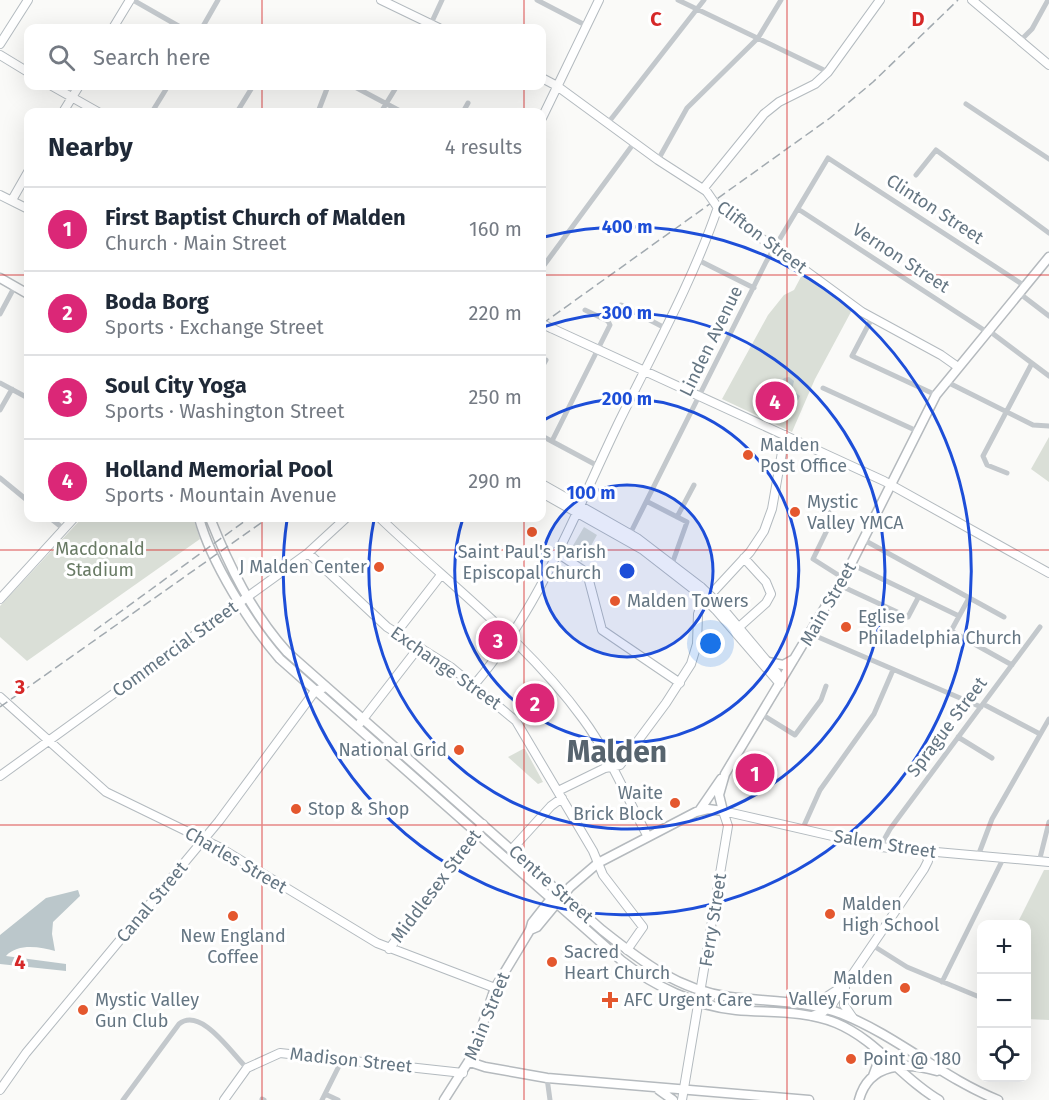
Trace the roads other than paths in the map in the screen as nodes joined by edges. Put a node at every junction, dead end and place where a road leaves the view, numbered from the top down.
1 (28, 0) edge
2 (132, 0) edge
3 (219, 0) edge
4 (442, 0) edge
5 (537, 0) edge
6 (599, 0) edge
7 (678, 0) edge
8 (704, 0) edge
9 (781, 0) edge
10 (880, 0) edge
11 (972, 0) edge
12 (1048, 0) edge
13 (386, 1) edge
14 (698, 9) junction
15 (116, 24) edge
16 (175, 24) edge
17 (204, 24) edge
18 (426, 24) edge
19 (430, 24) edge
20 (587, 26) junction
21 (758, 38) junction
22 (1020, 41) junction
23 (0, 44) edge
24 (0, 55) edge
25 (1049, 65) edge
26 (24, 70) edge
27 (828, 72) junction
28 (546, 80) edge
29 (557, 86) junction
30 (59, 90) edge
31 (76, 90) edge
32 (166, 90) edge
33 (251, 90) edge
34 (326, 90) edge
35 (360, 90) edge
36 (395, 90) edge
37 (72, 97) junction
38 (468, 103) dead end
39 (386, 104) junction
40 (966, 104) dead end
41 (65, 108) edge
42 (91, 108) edge
43 (154, 108) edge
44 (239, 108) edge
45 (320, 108) edge
46 (384, 108) edge
47 (394, 108) edge
48 (465, 108) edge
49 (546, 109) edge
50 (608, 123) junction
51 (634, 142) junction
52 (828, 158) joint
53 (1049, 159) edge
54 (658, 160) junction
55 (916, 175) dead end
56 (24, 179) edge
57 (705, 190) junction
58 (0, 195) edge
59 (12, 200) junction
60 (717, 206) junction
61 (24, 207) edge
62 (798, 209) junction
63 (1049, 233) edge
64 (774, 246) junction
65 (1049, 257) edge
66 (698, 261) junction
67 (546, 263) edge
68 (0, 278) edge
69 (754, 288) junction
70 (13, 289) junction
71 (1022, 289) junction
72 (24, 293) edge
73 (621, 305) dead end
74 (585, 310) dead end
75 (0, 314) edge
76 (1049, 316) edge
77 (872, 318) junction
78 (546, 326) edge
79 (665, 328) junction
80 (988, 331) junction
81 (597, 349) junction
82 (1031, 365) junction
83 (958, 367) junction
84 (644, 370) junction
85 (1049, 376) edge
86 (946, 382) junction
87 (0, 383) edge
88 (823, 388) dead end
89 (12, 389) junction
90 (936, 395) junction
91 (24, 396) edge
92 (700, 396) junction
93 (0, 410) edge
94 (1006, 411) junction
95 (1049, 426) edge
96 (918, 431) junction
97 (785, 435) junction
98 (546, 438) edge
99 (552, 441) junction
100 (598, 466) junction
101 (1006, 472) dead end
102 (0, 478) edge
103 (694, 485) dead end
104 (892, 486) junction
105 (546, 487) edge
106 (546, 495) edge
107 (24, 498) edge
108 (648, 502) junction
109 (577, 508) junction
110 (828, 510) dead end
111 (677, 517) junction
112 (55, 522) edge
113 (70, 522) edge
114 (200, 522) edge
115 (212, 522) edge
116 (342, 522) edge
117 (384, 522) edge
118 (64, 529) junction
119 (628, 537) junction
120 (864, 540) junction
121 (556, 552) junction
122 (308, 553) junction
123 (744, 558) junction
124 (672, 564) junction
125 (851, 564) junction
126 (1049, 573) edge
127 (441, 575) junction
128 (841, 581) junction
129 (699, 589) junction
130 (247, 597) junction
131 (918, 598) junction
132 (969, 598) junction
133 (0, 599) edge
134 (239, 602) junction
135 (959, 616) junction
136 (1004, 617) dead end
137 (1040, 627) dead end
138 (737, 628) junction
139 (396, 633) junction
140 (811, 634) junction
141 (510, 638) junction
142 (419, 647) junction
143 (798, 655) junction
144 (768, 662) junction
145 (1012, 665) junction
146 (892, 670) junction
147 (680, 682) junction
148 (780, 684) junction
149 (474, 685) junction
150 (826, 686) dead end
151 (326, 687) junction
152 (315, 691) junction
153 (0, 697) edge
154 (982, 706) junction
155 (761, 714) junction
156 (1049, 719) edge
157 (360, 723) junction
158 (1040, 734) junction
159 (958, 737) junction
160 (47, 741) junction
161 (992, 758) dead end
162 (612, 766) junction
163 (725, 774) junction
164 (0, 776) edge
165 (560, 794) junction
166 (699, 811) junction
167 (723, 811) junction
168 (1049, 822) edge
169 (483, 824) junction
170 (802, 830) junction
171 (476, 832) junction
172 (647, 835) junction
173 (205, 839) junction
174 (880, 846) junction
175 (512, 849) junction
176 (926, 851) junction
177 (978, 856) junction
178 (1003, 859) junction
179 (1039, 862) junction
180 (1049, 862) edge
181 (598, 863) junction
182 (565, 890) junction
183 (554, 901) junction
184 (872, 945) junction
185 (389, 949) junction
186 (627, 950) junction
187 (849, 978) junction
188 (942, 982) junction
189 (495, 988) junction
190 (701, 990) junction
191 (977, 996) dead end
192 (700, 1002) junction
193 (803, 1004) junction
194 (827, 1009) junction
195 (811, 1016) junction
196 (858, 1022) junction
197 (871, 1044) junction
198 (342, 1060) junction
199 (470, 1062) junction
200 (896, 1066) junction
201 (247, 1068) junction
202 (463, 1073) junction
203 (949, 1075) junction
204 (873, 1077) junction
205 (547, 1078) junction
206 (656, 1088) junction
207 (0, 1090) edge
208 (325, 1094) junction
209 (683, 1095) edge
210 (765, 1098) edge
211 (990, 1098) edge
212 (123, 1100) edge
213 (224, 1100) edge
214 (321, 1100) edge
215 (338, 1100) edge
216 (444, 1100) edge
217 (550, 1100) edge
218 (673, 1100) edge
219 (809, 1100) edge
220 (859, 1100) edge
221 (939, 1100) edge
222 (998, 1100) edge

1 - 23 street
2 - 15 street
2 - 16 street
3 - 17 street
4 - 19 street
5 - 20 street
6 - 20 street
7 - 14 street
8 - 14 street
9 - 21 street
10 - 27 street
11 - 22 street
12 - 22 street
13 - 18 street
14 - 21 street
14 - 50 street
20 - 29 street
21 - 27 street
21 - 54 street
22 - 25 street
24 - 26 street
27 - 57 street
28 - 29 street, Clifton Street
29 - 49 street
29 - 50 street, Clifton Street
30 - 37 street
31 - 37 street
32 - 43 street
33 - 44 street
34 - 45 street
35 - 39 street
36 - 39 street
37 - 41 street
37 - 42 street
38 - 48 street
39 - 46 street
39 - 47 street
40 - 53 street
50 - 51 street, Clifton Street
51 - 54 street, Clifton Street
51 - 67 street
52 - 62 street, Linden Avenue
52 - 71 street, Clinton Street
54 - 57 street, Clifton Street
55 - 63 street
56 - 59 street
57 - 60 street, Clifton Street, bridge
58 - 59 street
59 - 61 street
60 - 64 street, Clifton Street
60 - 66 street
62 - 64 street, Linden Avenue
62 - 80 street, Vernon Street
64 - 69 street, Linden Avenue
64 - 77 street, Clifton Street
65 - 71 main road, Main Street
66 - 69 street
66 - 79 street
68 - 70 main road
69 - 92 street, Linden Avenue
70 - 72 main road
70 - 75 street
71 - 76 street, Clinton Street
71 - 80 main road, Main Street
73 - 79 street
74 - 81 street
77 - 83 street, Clifton Street
77 - 90 street
78 - 81 street, bridge
79 - 84 street
80 - 82 street, Vernon Street
80 - 83 main road, Main Street
81 - 84 street
81 - 99 street
82 - 85 street, Vernon Street
82 - 94 street
83 - 86 main road, Main Street
84 - 92 street
84 - 100 street
86 - 90 main road, Main Street
86 - 94 street
87 - 89 street
88 - 96 street
89 - 91 street
89 - 93 street
90 - 96 main road, Main Street
92 - 97 street
92 - 108 street, Linden Avenue
94 - 95 street
94 - 101 street
96 - 104 main road, Main Street
97 - 104 street
97 - 123 street
98 - 99 street
99 - 100 street
100 - 109 street
102 - 107 street
103 - 111 street
104 - 120 main road, Main Street
104 - 126 street
105 - 109 street
106 - 109 street
108 - 111 street
108 - 119 street, Linden Avenue
109 - 119 street
109 - 121 street
110 - 128 street
111 - 124 street
112 - 118 street
113 - 118 street
114 - 134 main road, Centre Street
115 - 130 main road, Centre Street
116 - 122 street, Commercial Street
117 - 127 street
118 - 133 street
119 - 124 street
119 - 129 street
120 - 125 main road, Main Street
120 - 132 street
121 - 141 street
121 - 147 street
122 - 130 street, Commercial Street
122 - 139 street, Exchange Street
123 - 138 street
123 - 147 street
124 - 129 street
125 - 128 main road, Main Street
125 - 131 street
127 - 139 street
127 - 141 street
128 - 131 street
128 - 140 main road, Main Street
129 - 138 street, bridge
130 - 134 street, Commercial Street
130 - 151 main road, Centre Street
131 - 135 street
132 - 135 street
132 - 136 street
134 - 152 main road, Centre Street
134 - 160 street, Commercial Street
135 - 145 street
137 - 145 street, Sprague Street
138 - 144 street
138 - 148 street
139 - 142 street, Exchange Street
140 - 143 main road, Main Street
140 - 146 street
141 - 149 street
141 - 162 street
142 - 149 street, Exchange Street
142 - 157 street
143 - 144 main road
143 - 148 main road, Main Street
144 - 148 street
145 - 154 street, Sprague Street
146 - 154 street
146 - 170 street
147 - 162 street
148 - 155 main road, Main Street
149 - 165 street, Exchange Street
150 - 155 street
151 - 152 street
151 - 157 main road, Centre Street
152 - 157 main road, Centre Street
152 - 173 street, Canal Street
153 - 160 street, Charles Street
154 - 158 street
154 - 159 street, Sprague Street
155 - 163 main road, Main Street
156 - 158 street
157 - 169 main road, Centre Street
157 - 171 main road, Centre Street
158 - 177 street
159 - 161 street
159 - 174 street, Sprague Street
160 - 164 street, Commercial Street
160 - 173 street, Charles Street
162 - 165 street
162 - 172 street
163 - 166 main road
163 - 167 main road, Main Street
165 - 175 street
165 - 181 street, Exchange Street
166 - 167 main road, Main Street
166 - 172 main road, Main Street
167 - 170 street, Salem Street
167 - 190 street, Ferry Street
168 - 179 street
169 - 171 street, Middlesex Street
169 - 175 main road, Centre Street
170 - 174 street, Salem Street
171 - 183 main road, Centre Street
171 - 185 street, Middlesex Street
172 - 181 main road, Main Street
173 - 185 street, Charles Street
173 - 207 street, Canal Street
174 - 176 street, Salem Street
175 - 182 main road, Centre Street
176 - 177 street, Salem Street
176 - 184 street
177 - 178 street, Salem Street
178 - 179 street, Salem Street
178 - 188 street
179 - 180 street, Salem Street
181 - 182 main road, Main Street
181 - 186 street, Exchange Street
182 - 183 main road, Main Street
182 - 186 main road, Centre Street
183 - 189 main road, Main Street
183 - 192 main road, Centre Street
184 - 187 street
184 - 188 street
185 - 189 street, Charles Street
186 - 190 main road, Centre Street
187 - 193 street
187 - 194 street
187 - 196 street
188 - 191 street
189 - 199 main road, Main Street
190 - 192 street, Ferry Street
190 - 193 main road, Centre Street
192 - 195 main road, Centre Street
192 - 209 street, Ferry Street
193 - 194 main road, Centre Street
194 - 195 street
194 - 196 main road, Centre Street
195 - 197 main road, Centre Street
196 - 203 main road, Centre Street
197 - 200 main road, Centre Street
197 - 204 main road
198 - 201 street, Madison Street
198 - 202 street, Madison Street
198 - 208 street
199 - 202 main road, Main Street
199 - 205 main road
200 - 203 main road
200 - 204 main road
200 - 221 main road, Centre Street
201 - 212 street
201 - 213 street, Madison Street
202 - 216 main road, Main Street
203 - 211 main road, Centre Street
204 - 220 main road
205 - 206 main road
205 - 217 street
206 - 209 main road
206 - 218 main road
208 - 214 street
208 - 215 street
209 - 210 main road
210 - 219 main road
211 - 222 main road, Centre Street

